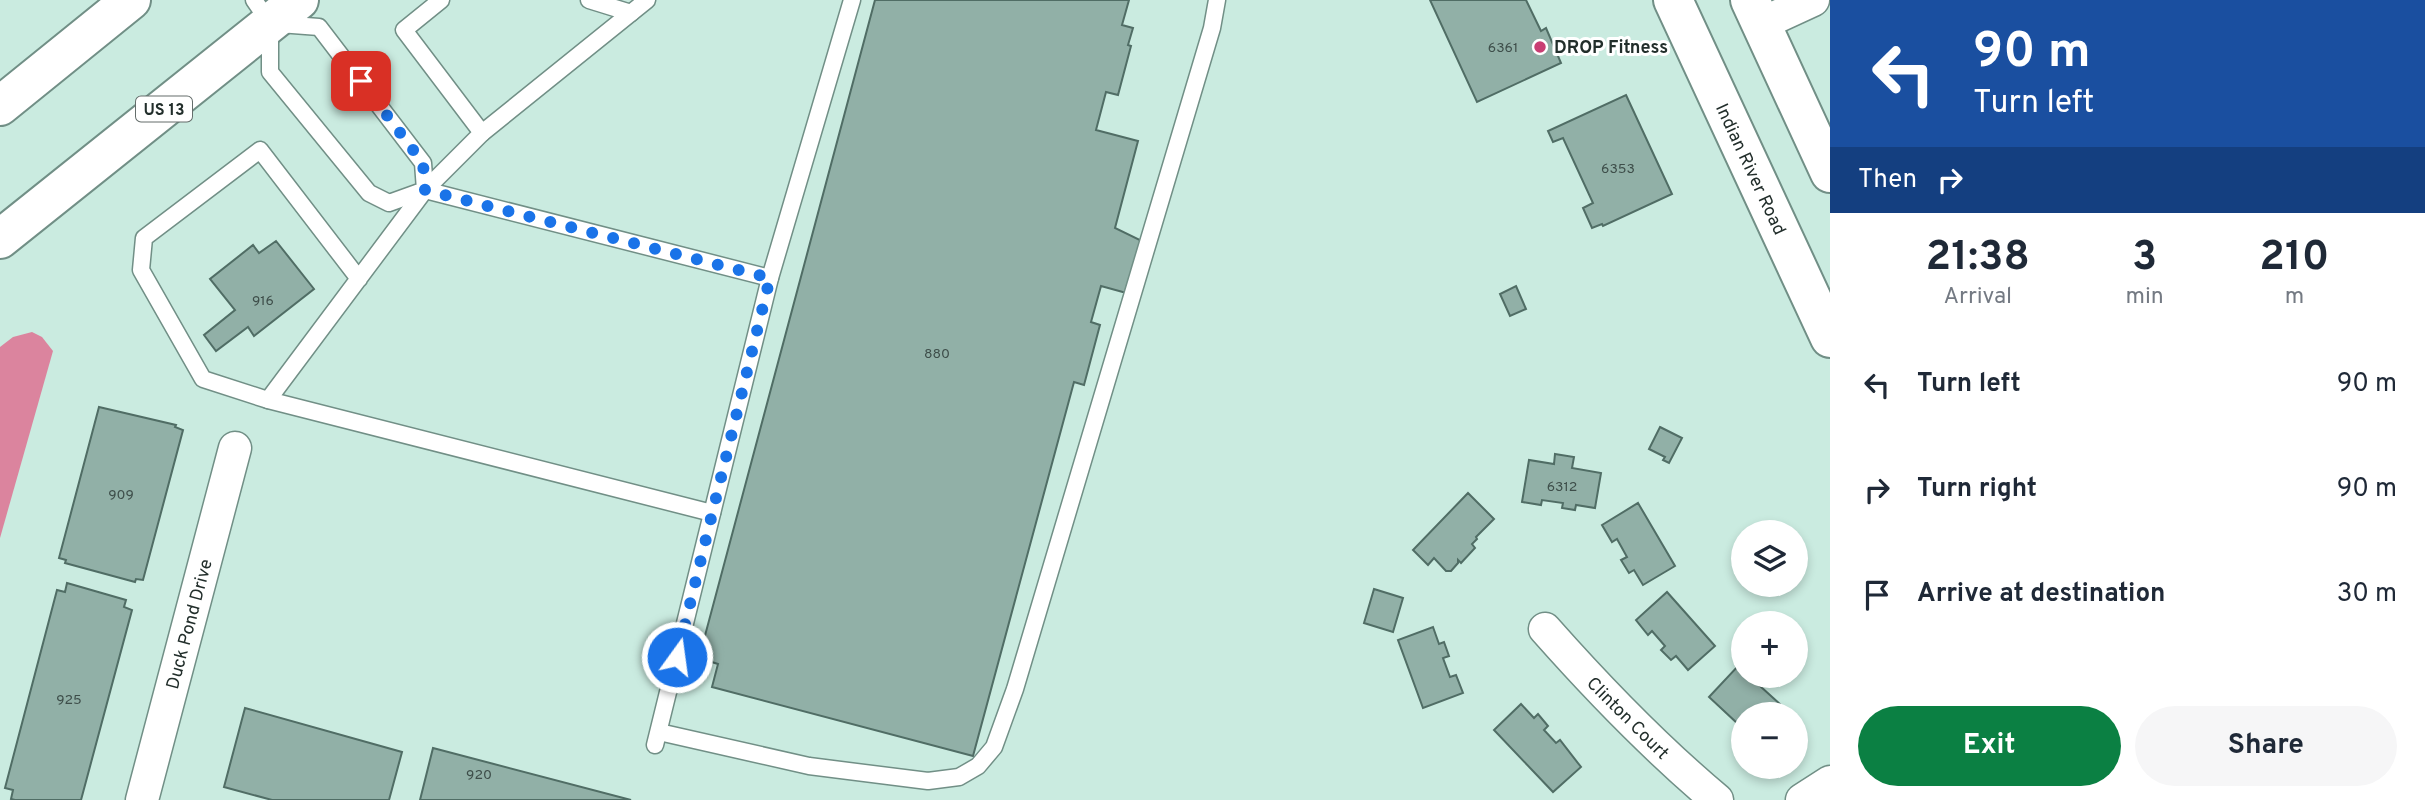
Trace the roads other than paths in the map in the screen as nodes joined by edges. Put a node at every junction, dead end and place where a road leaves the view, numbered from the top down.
1 (131, 0) edge
2 (441, 0) edge
3 (589, 0) edge
4 (647, 0) edge
5 (852, 0) edge
6 (1217, 0) edge
7 (1673, 0) edge
8 (1814, 0) edge
9 (274, 8) edge
10 (1756, 12) edge
11 (631, 13) junction
12 (0, 106) edge
13 (482, 133) junction
14 (1830, 173) edge
15 (425, 190) junction
16 (0, 239) edge
17 (770, 278) junction
18 (359, 279) junction
19 (1830, 338) edge
20 (268, 400) junction
21 (235, 448) dead end
22 (712, 513) junction
23 (1545, 629) dead end
24 (1830, 782) edge
25 (142, 800) edge
26 (1717, 800) edge
27 (1802, 800) edge

1 - 12 main road
2 - 13 lane
3 - 11 lane
4 - 11 lane
5 - 17 lane
6 - 22 lane
7 - 19 main road, Indian River Road
8 - 10 street
9 - 15 lane
9 - 15 lane
9 - 16 main road, US 13
10 - 14 main road
11 - 13 lane
13 - 15 lane
15 - 17 lane
15 - 18 lane
17 - 22 lane
18 - 20 lane
18 - 20 lane
20 - 22 lane
21 - 25 street, Duck Pond Drive
23 - 26 street, Clinton Court
24 - 27 street

